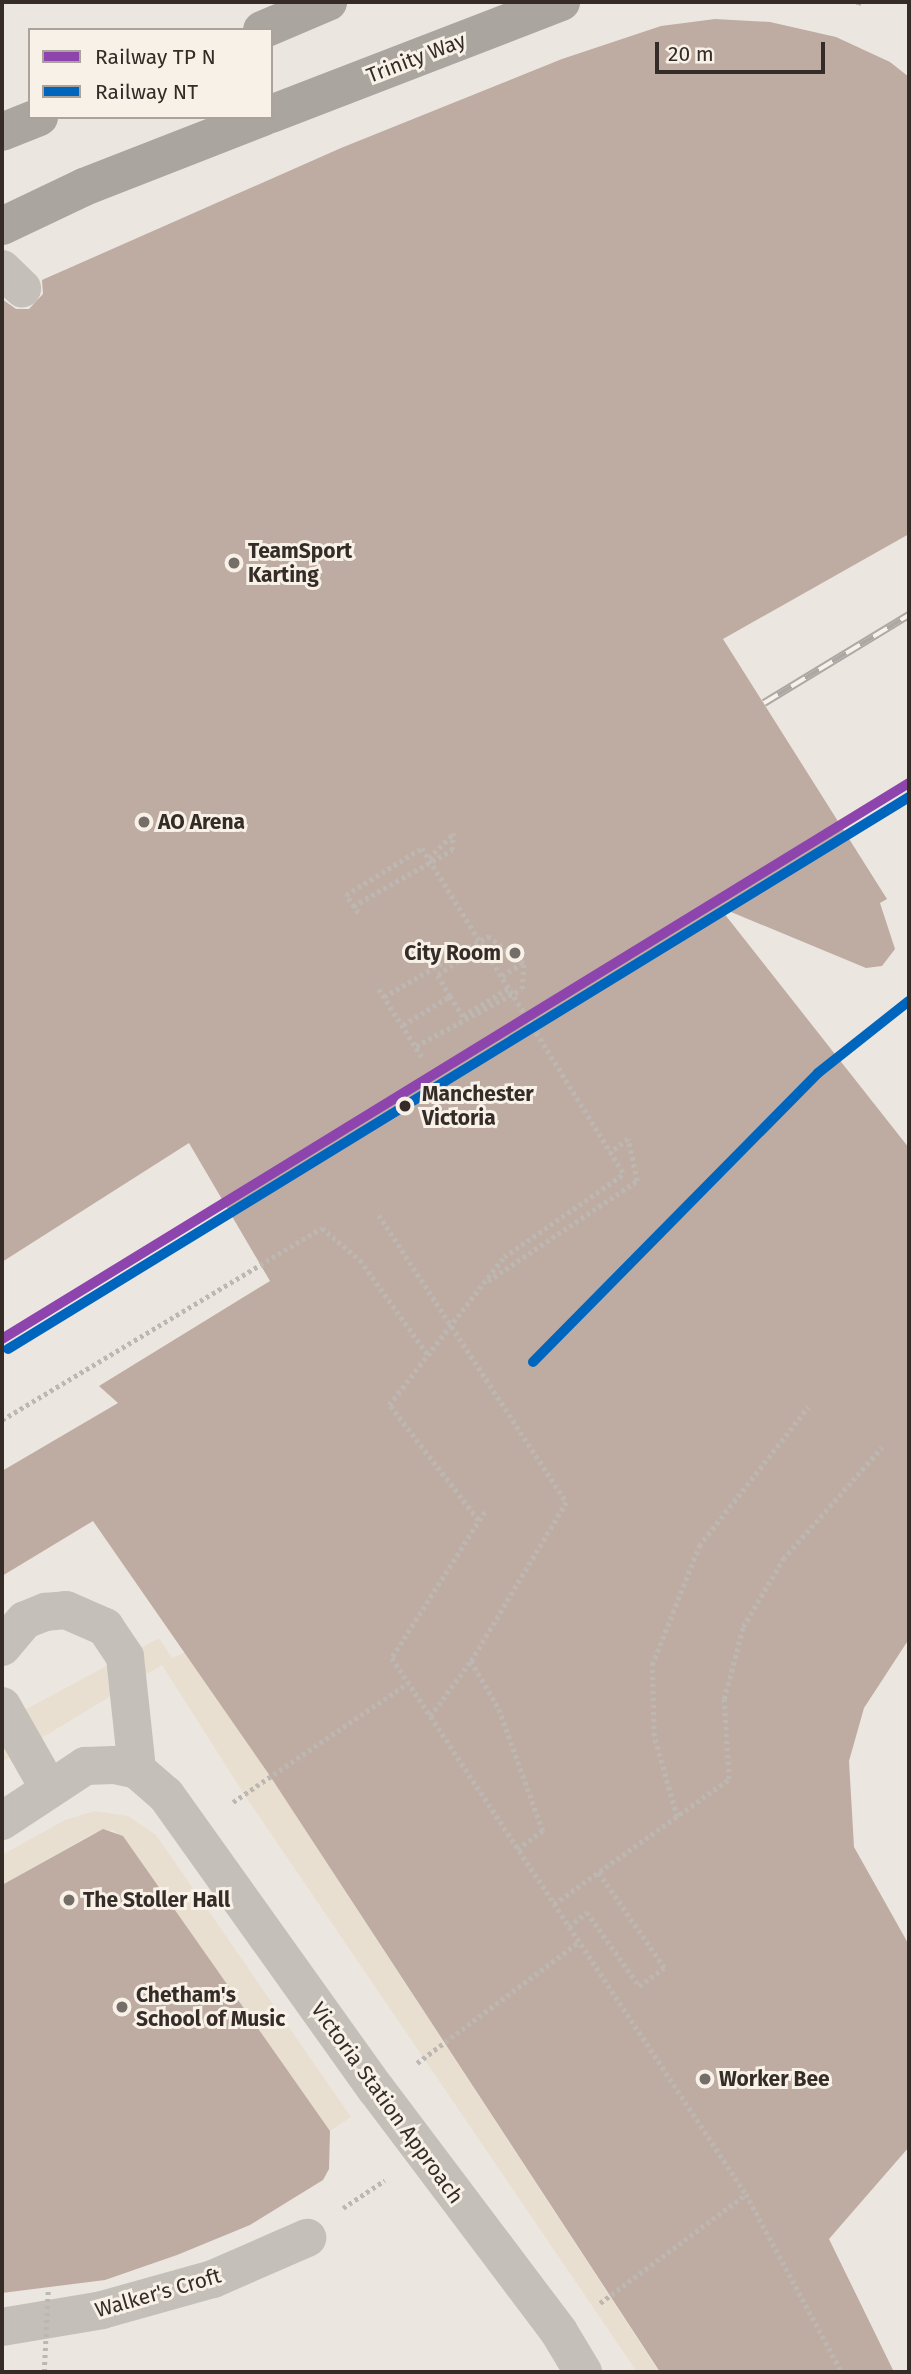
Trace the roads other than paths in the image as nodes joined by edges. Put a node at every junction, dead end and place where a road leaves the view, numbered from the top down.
1 (328, 2) edge
2 (561, 2) edge
3 (267, 28) edge
4 (273, 113) edge
5 (34, 119) edge
6 (259, 119) edge
7 (2, 132) edge
8 (2, 226) edge
9 (2, 1647) edge
10 (2, 1706) edge
11 (137, 1770) junction
12 (48, 1787) junction
13 (2, 1821) edge
14 (320, 2226) road end
15 (2, 2327) edge
16 (583, 2372) edge

1 - 3 highway
2 - 4 highway, Trinity Way
5 - 7 highway
6 - 8 highway
9 - 11 street
10 - 12 street
11 - 12 street
11 - 16 street, Victoria Station Approach
12 - 13 street
14 - 15 street, Walker's Croft

